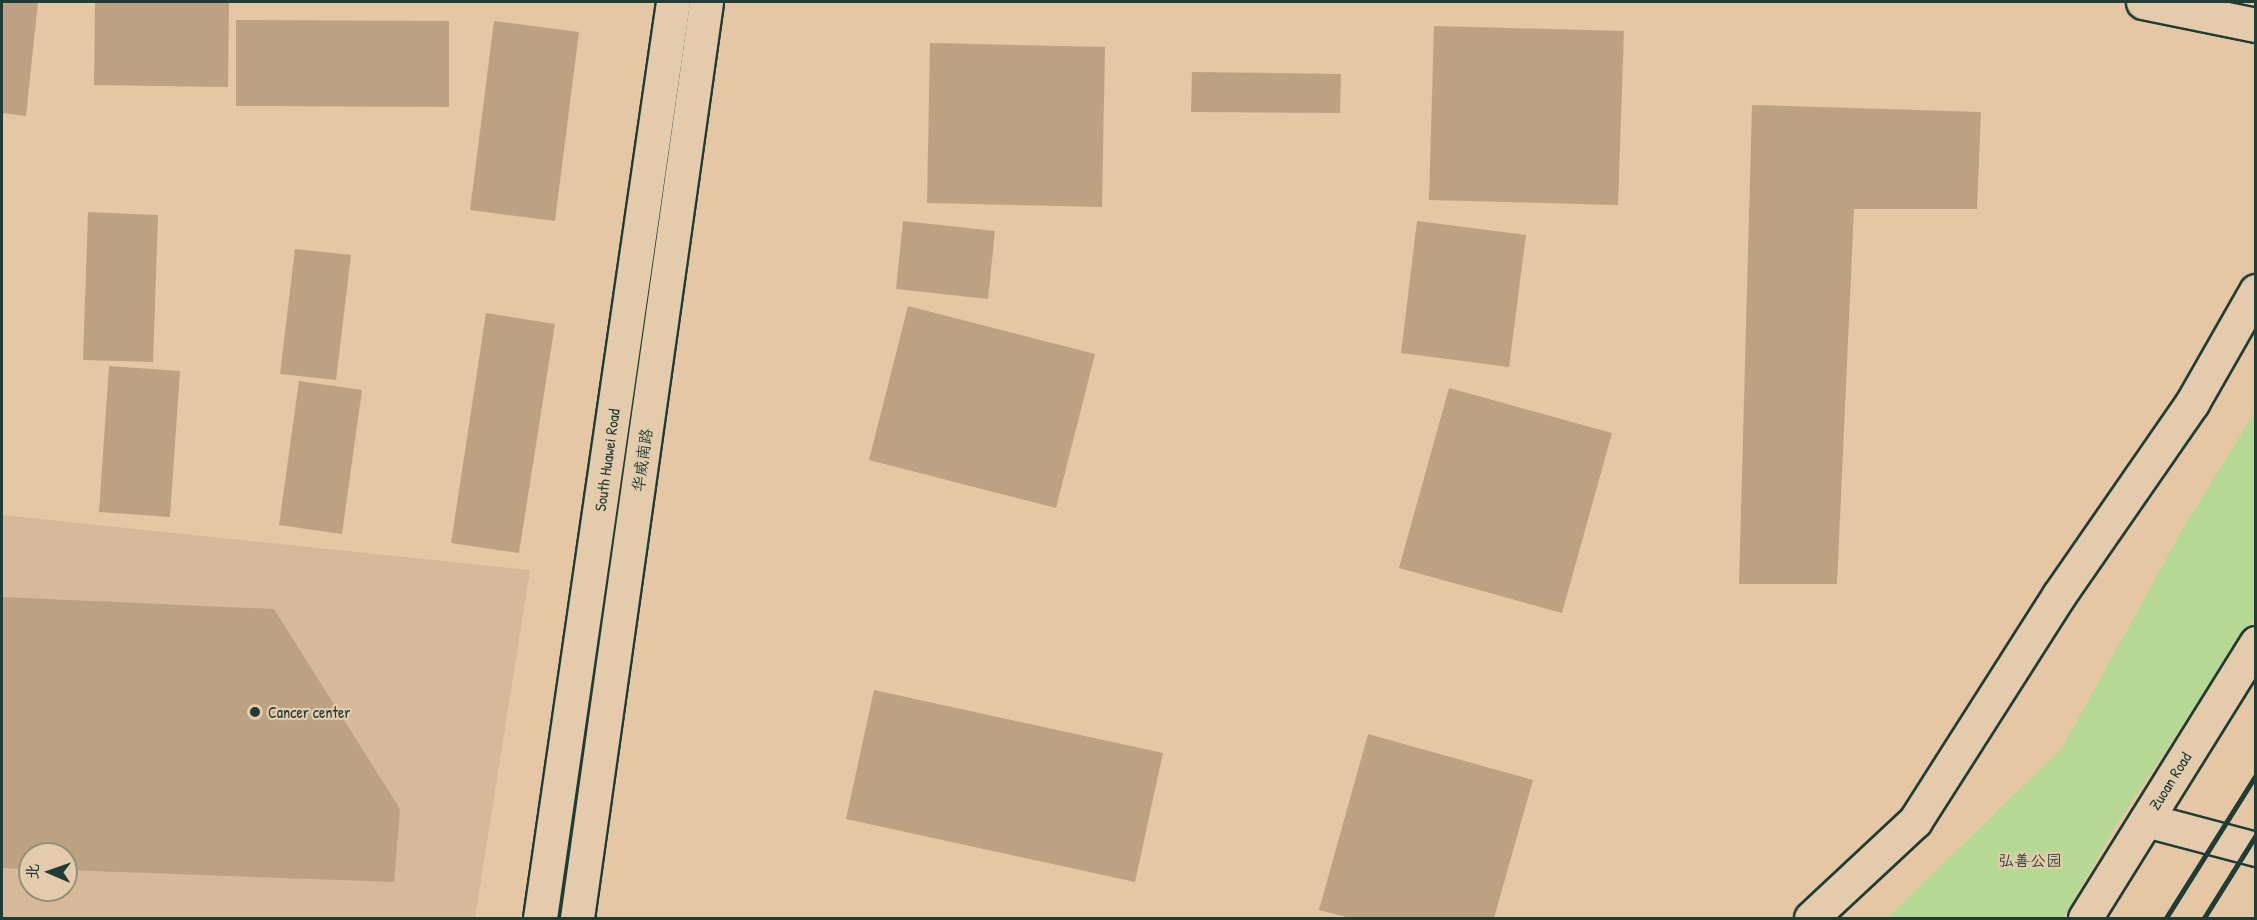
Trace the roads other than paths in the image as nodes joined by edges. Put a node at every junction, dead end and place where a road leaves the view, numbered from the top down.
1 (673, 2) edge
2 (706, 2) edge
3 (2143, 2) edge
4 (2256, 25) edge
5 (2256, 291) edge
6 (2256, 643) edge
7 (2146, 820) junction
8 (2256, 849) edge
9 (540, 918) edge
10 (577, 918) edge
11 (1811, 918) edge
12 (2085, 918) edge

1 - 9 main road, South Huawei Road
2 - 10 main road, 华威南路
3 - 4 main road
5 - 11 main road
6 - 7 main road, Zuoan Road
7 - 8 main road
7 - 12 main road, Zuoan Road

